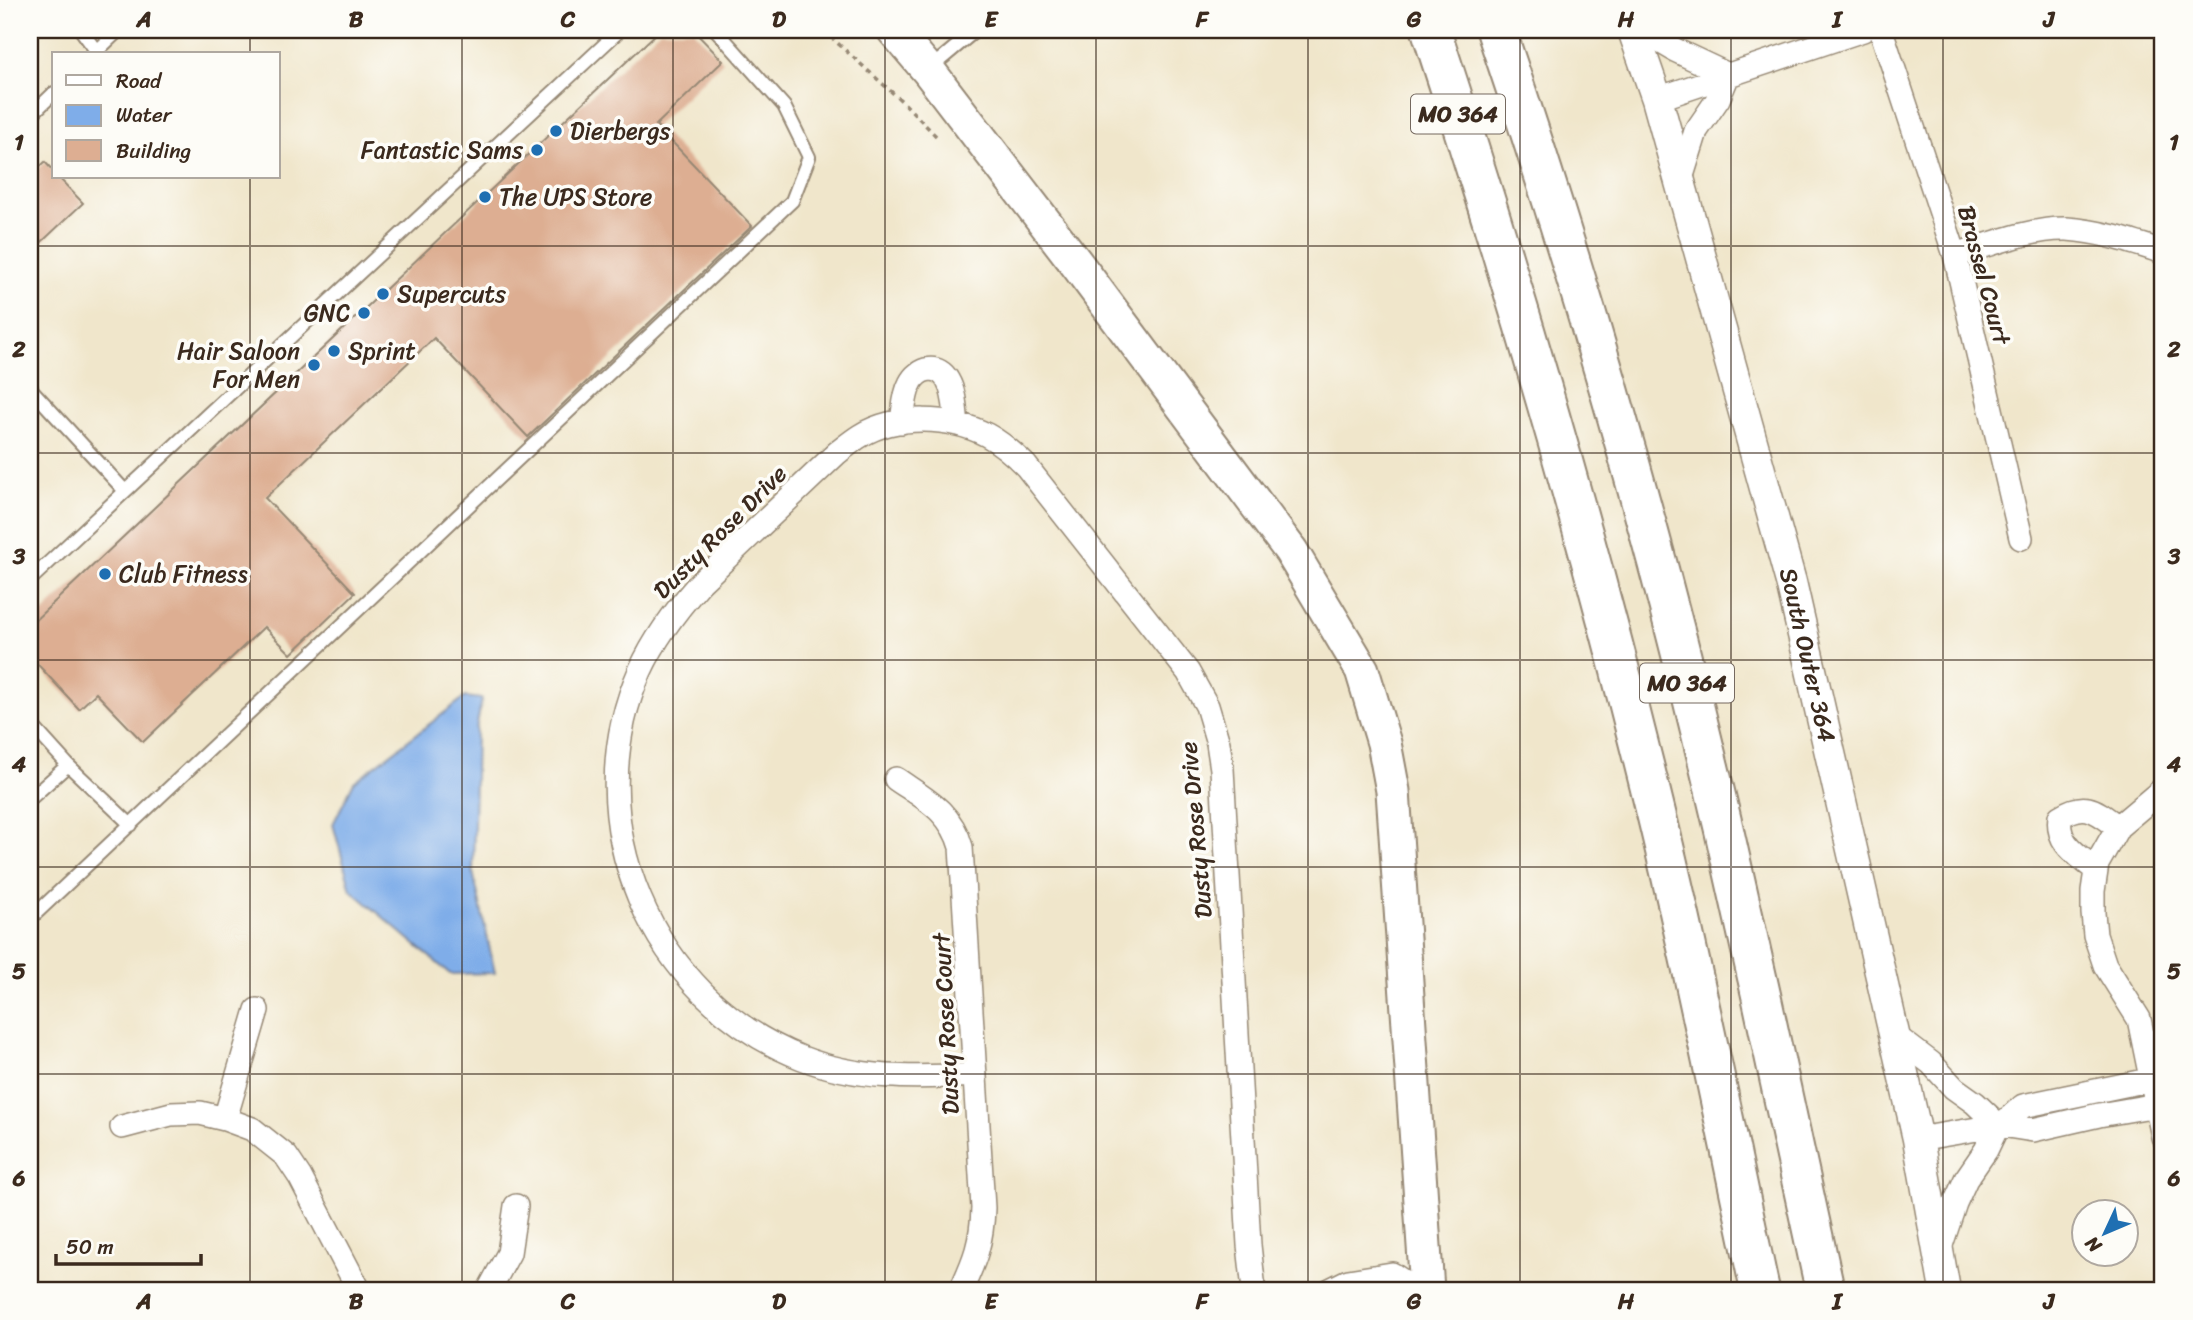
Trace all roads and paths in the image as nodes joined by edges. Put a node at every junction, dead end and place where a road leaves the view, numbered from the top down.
1 (81, 30) edge
2 (118, 30) edge
3 (620, 30) edge
4 (716, 30) edge
5 (823, 30) edge
6 (894, 30) edge
7 (976, 30) edge
8 (1431, 30) edge
9 (1496, 30) edge
10 (1633, 30) edge
11 (1641, 30) edge
12 (1863, 30) edge
13 (1881, 30) edge
14 (94, 52) edge
15 (96, 52) edge
16 (928, 70) junction
17 (1728, 75) junction
18 (52, 95) edge
19 (1657, 99) junction
20 (30, 116) edge
21 (937, 137) dead end
22 (1680, 182) junction
23 (2163, 252) edge
24 (1955, 255) junction
25 (30, 388) edge
26 (902, 422) junction
27 (957, 424) junction
28 (124, 490) junction
29 (2021, 538) dead end
30 (30, 580) edge
31 (30, 723) edge
32 (68, 765) junction
33 (896, 779) dead end
34 (2163, 789) edge
35 (30, 799) edge
36 (131, 825) junction
37 (2118, 827) junction
38 (2096, 870) junction
39 (30, 919) edge
40 (257, 1010) dead end
41 (1895, 1035) junction
42 (975, 1075) junction
43 (2158, 1078) edge
44 (2160, 1105) edge
45 (225, 1119) junction
46 (2000, 1125) junction
47 (122, 1127) dead end
48 (2163, 1138) edge
49 (1918, 1139) junction
50 (516, 1206) dead end
51 (1938, 1254) junction
52 (1415, 1286) edge
53 (359, 1290) edge
54 (489, 1290) edge
55 (961, 1290) edge
56 (1254, 1290) edge
57 (1330, 1290) edge
58 (1760, 1290) edge
59 (1825, 1290) edge
60 (1945, 1290) edge

1 - 14 lane
2 - 15 lane
3 - 28 lane
4 - 36 lane
5 - 21 path
6 - 16 main road
7 - 16 lane
8 - 58 highway, MO 364
9 - 59 highway, MO 364
10 - 19 street, South Outer 364
11 - 17 street
12 - 17 street
13 - 24 street, Brassel Court
16 - 52 main road
17 - 19 street
17 - 22 street
18 - 20 lane
19 - 22 street, South Outer 364
22 - 41 street, South Outer 364
23 - 24 street
24 - 29 street, Brassel Court
25 - 28 lane
26 - 27 street, Dusty Rose Drive
26 - 27 street
26 - 42 street, Dusty Rose Drive
27 - 56 street, Dusty Rose Drive
28 - 30 lane
31 - 32 lane
32 - 35 lane
32 - 36 lane
33 - 42 street, Dusty Rose Court
34 - 37 street
36 - 39 lane
37 - 38 street
37 - 38 street
38 - 43 street
40 - 45 street
41 - 46 street
41 - 49 street, South Outer 364
42 - 55 street, Dusty Rose Court
43 - 44 street
43 - 46 street
44 - 46 street
44 - 48 street
45 - 47 street
45 - 53 street
46 - 49 street
46 - 51 street
49 - 51 street, South Outer 364
50 - 54 street
51 - 60 street, South Outer 364
52 - 57 street

